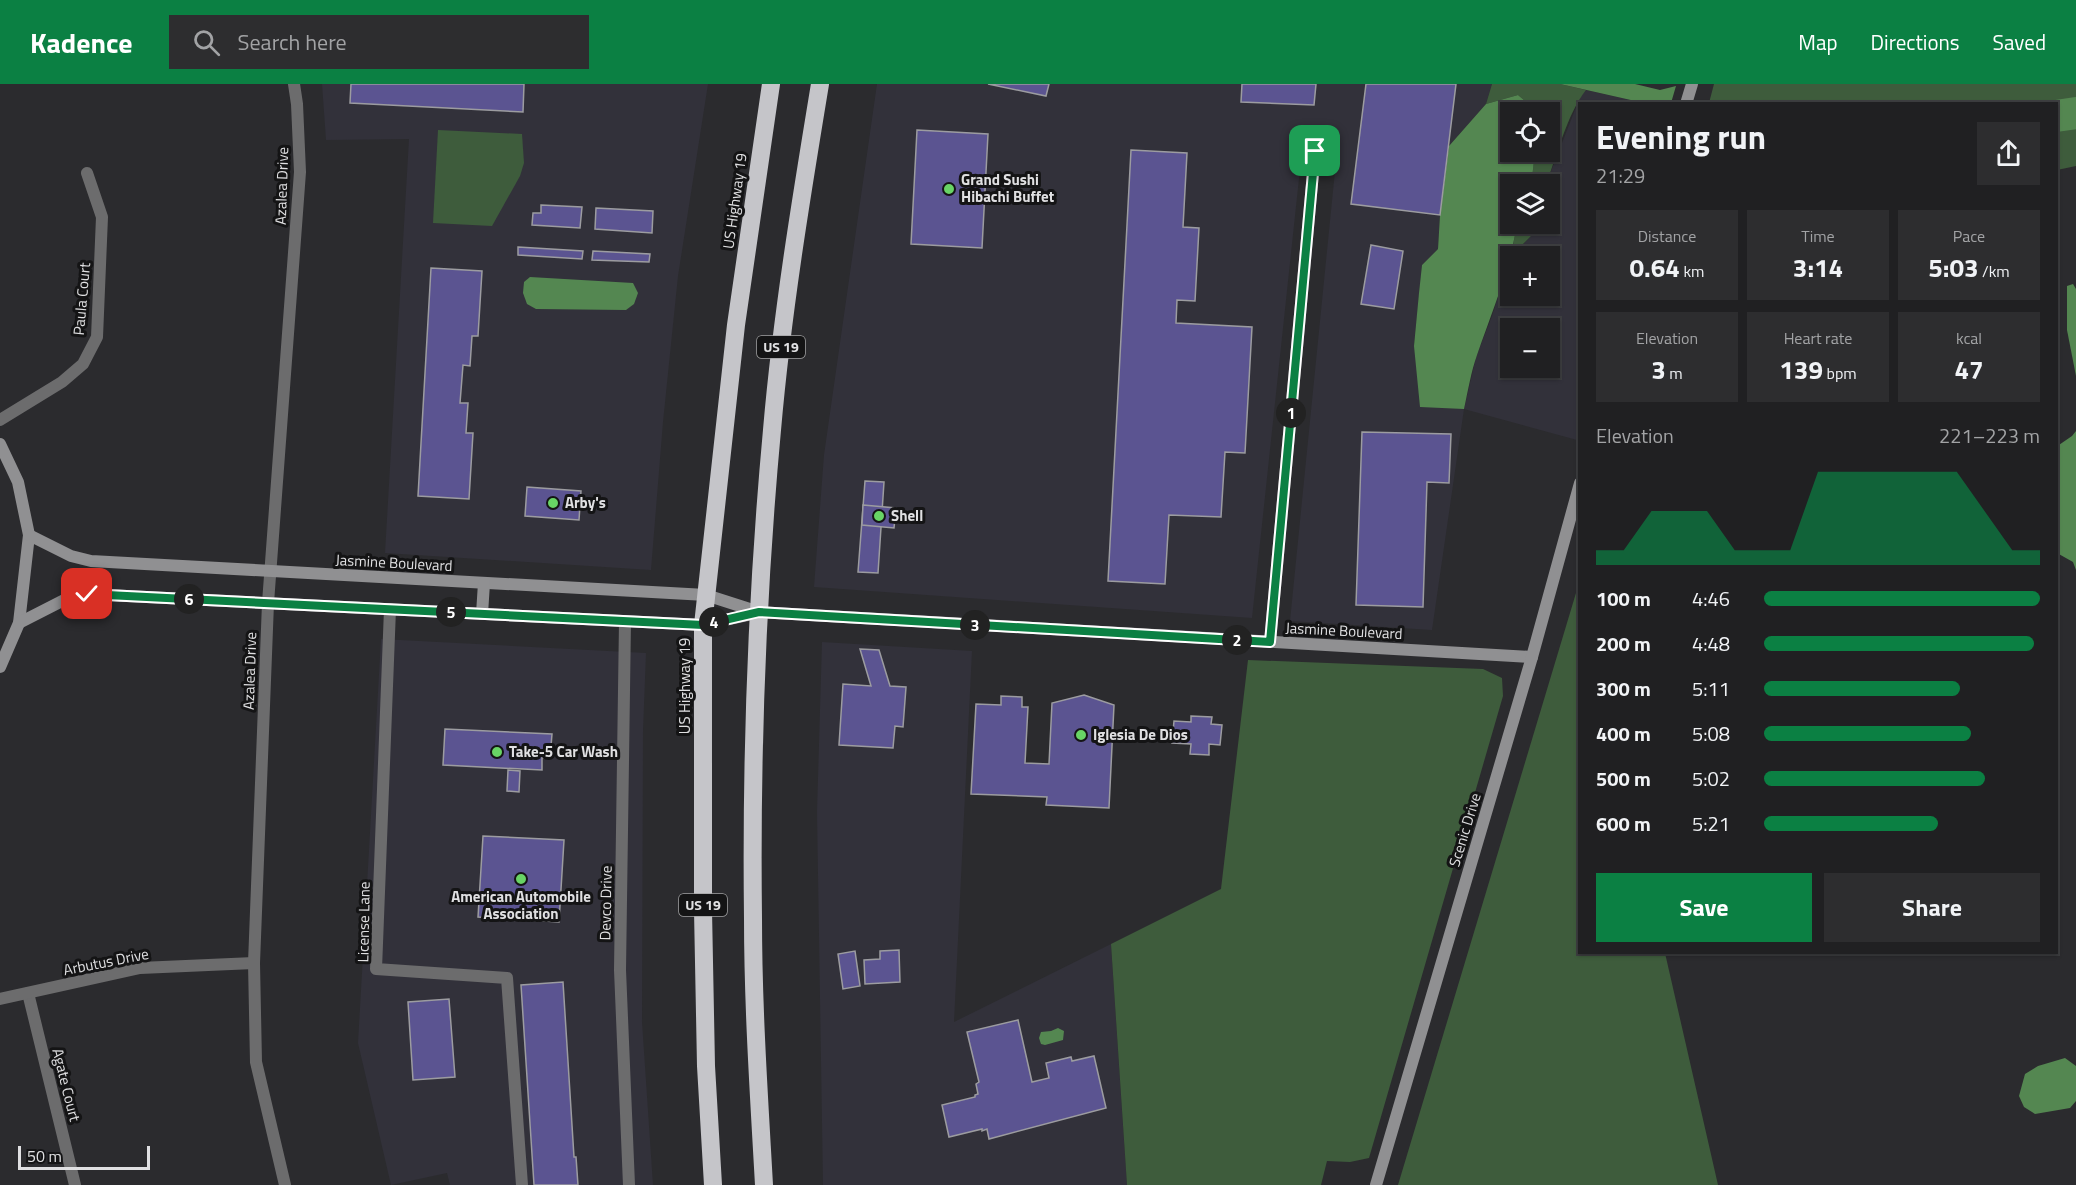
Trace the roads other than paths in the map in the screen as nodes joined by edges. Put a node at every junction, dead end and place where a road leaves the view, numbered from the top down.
1 (294, 84) edge
2 (771, 84) edge
3 (820, 84) edge
4 (1692, 84) edge
5 (1687, 102) edge
6 (1315, 151) dead end
7 (87, 173) dead end
8 (0, 420) edge
9 (0, 444) edge
10 (1578, 490) edge
11 (30, 535) junction
12 (270, 571) junction
13 (484, 583) junction
14 (706, 595) junction
15 (268, 603) junction
16 (390, 609) junction
17 (759, 612) junction
18 (482, 614) junction
19 (624, 621) junction
20 (19, 623) junction
21 (703, 625) junction
22 (1270, 642) junction
23 (1532, 657) junction
24 (0, 667) edge
25 (254, 963) junction
26 (28, 993) junction
27 (0, 999) edge
28 (75, 1185) edge
29 (285, 1185) edge
30 (522, 1185) edge
31 (629, 1185) edge
32 (713, 1185) edge
33 (764, 1185) edge
34 (1376, 1185) edge

1 - 12 street, Azalea Drive
2 - 14 highway, US Highway 19 / US 19
3 - 17 highway, US 19
4 - 5 street
6 - 22 street
7 - 8 street, Paula Court
9 - 11 street
10 - 23 street, Scenic Drive
11 - 12 street, Jasmine Boulevard
11 - 20 street
12 - 13 street, Jasmine Boulevard
12 - 15 street, Azalea Drive
13 - 14 street, Jasmine Boulevard
13 - 18 street
14 - 17 street, Jasmine Boulevard
14 - 21 highway, US Highway 19 / US 19
15 - 16 street, Jasmine Boulevard
15 - 20 street, Jasmine Boulevard
15 - 25 street, Azalea Drive
16 - 18 street, Jasmine Boulevard
16 - 30 street, License Lane
17 - 21 street, Jasmine Boulevard
17 - 22 street, Jasmine Boulevard
17 - 33 highway, US 19
18 - 19 street, Jasmine Boulevard
19 - 21 street, Jasmine Boulevard
19 - 31 street, Devco Drive
20 - 24 street
21 - 32 highway, US Highway 19 / US 19
22 - 23 street, Jasmine Boulevard
23 - 34 street, Scenic Drive
25 - 26 street, Arbutus Drive
25 - 29 street, Azalea Drive
26 - 27 street, Arbutus Drive
26 - 28 street, Agate Court

